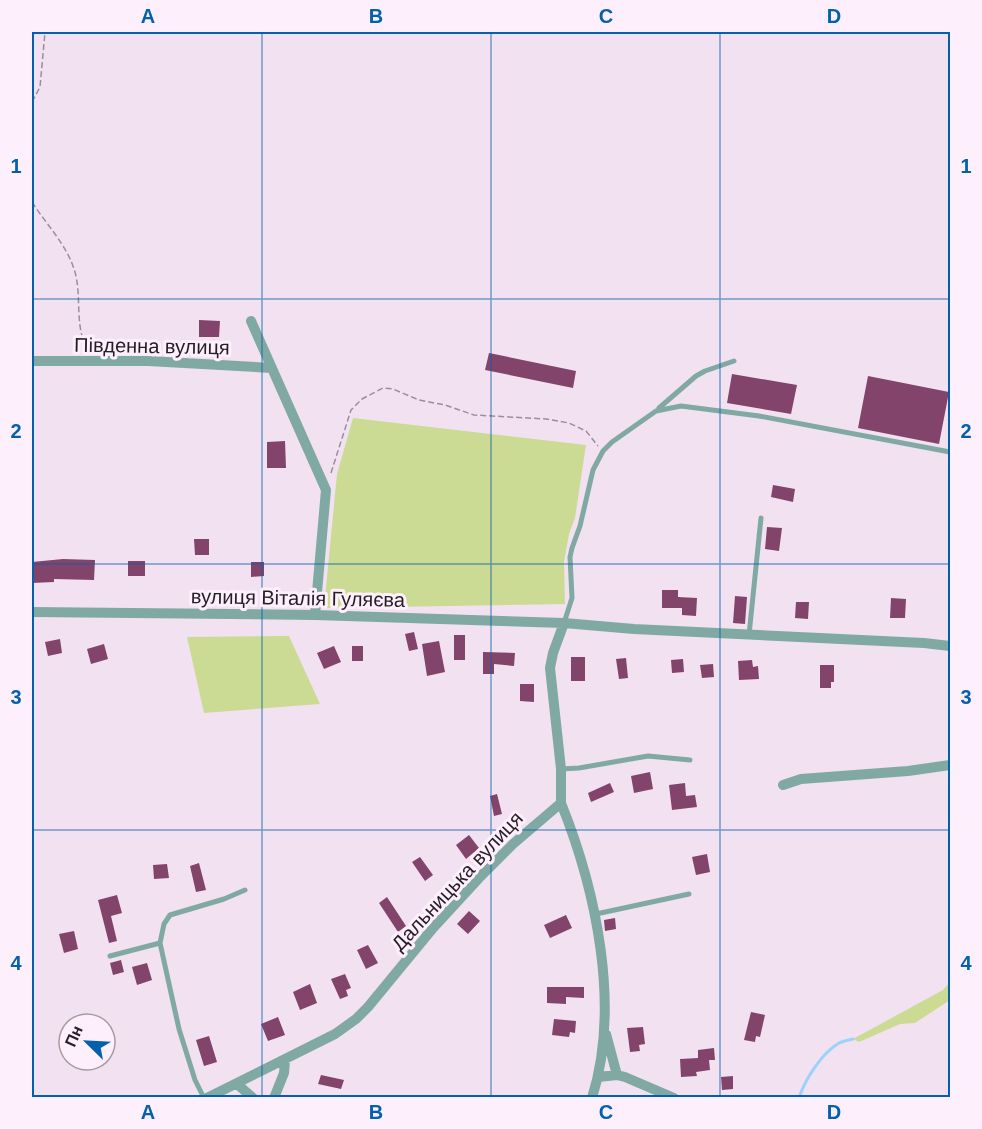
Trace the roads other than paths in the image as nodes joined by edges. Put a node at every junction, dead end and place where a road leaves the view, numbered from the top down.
1 (251, 321) dead end
2 (32, 361) edge
3 (734, 361) dead end
4 (272, 368) junction
5 (656, 411) junction
6 (951, 452) edge
7 (761, 518) dead end
8 (32, 612) edge
9 (315, 615) junction
10 (564, 622) junction
11 (749, 635) junction
12 (951, 646) edge
13 (690, 759) dead end
14 (951, 765) edge
15 (561, 769) junction
16 (783, 785) dead end
17 (561, 803) junction
18 (245, 890) dead end
19 (689, 894) dead end
20 (596, 915) junction
21 (160, 943) junction
22 (110, 956) dead end
23 (605, 1030) junction
24 (285, 1060) junction
25 (617, 1075) junction
26 (598, 1077) junction
27 (237, 1084) junction
28 (206, 1098) edge
29 (253, 1098) edge
30 (274, 1098) edge
31 (592, 1098) edge
32 (674, 1098) edge

1 - 4 street
2 - 4 street, Південна вулиця
3 - 5 lane
4 - 9 street
5 - 6 lane
5 - 10 lane
7 - 11 lane
8 - 9 street, вулиця Віталія Гуляєва
9 - 10 street, вулиця Віталія Гуляєва
10 - 11 street
10 - 15 street
11 - 12 street
13 - 15 lane
14 - 16 street
15 - 17 street
17 - 20 street
17 - 24 street, Дальницька вулиця
18 - 21 lane
19 - 20 lane
20 - 23 street
21 - 22 lane
21 - 28 lane
23 - 25 street
23 - 26 street
24 - 27 street, Дальницька вулиця
24 - 30 street
25 - 26 street
25 - 32 street
26 - 31 street
27 - 28 street, Дальницька вулиця
27 - 29 street

